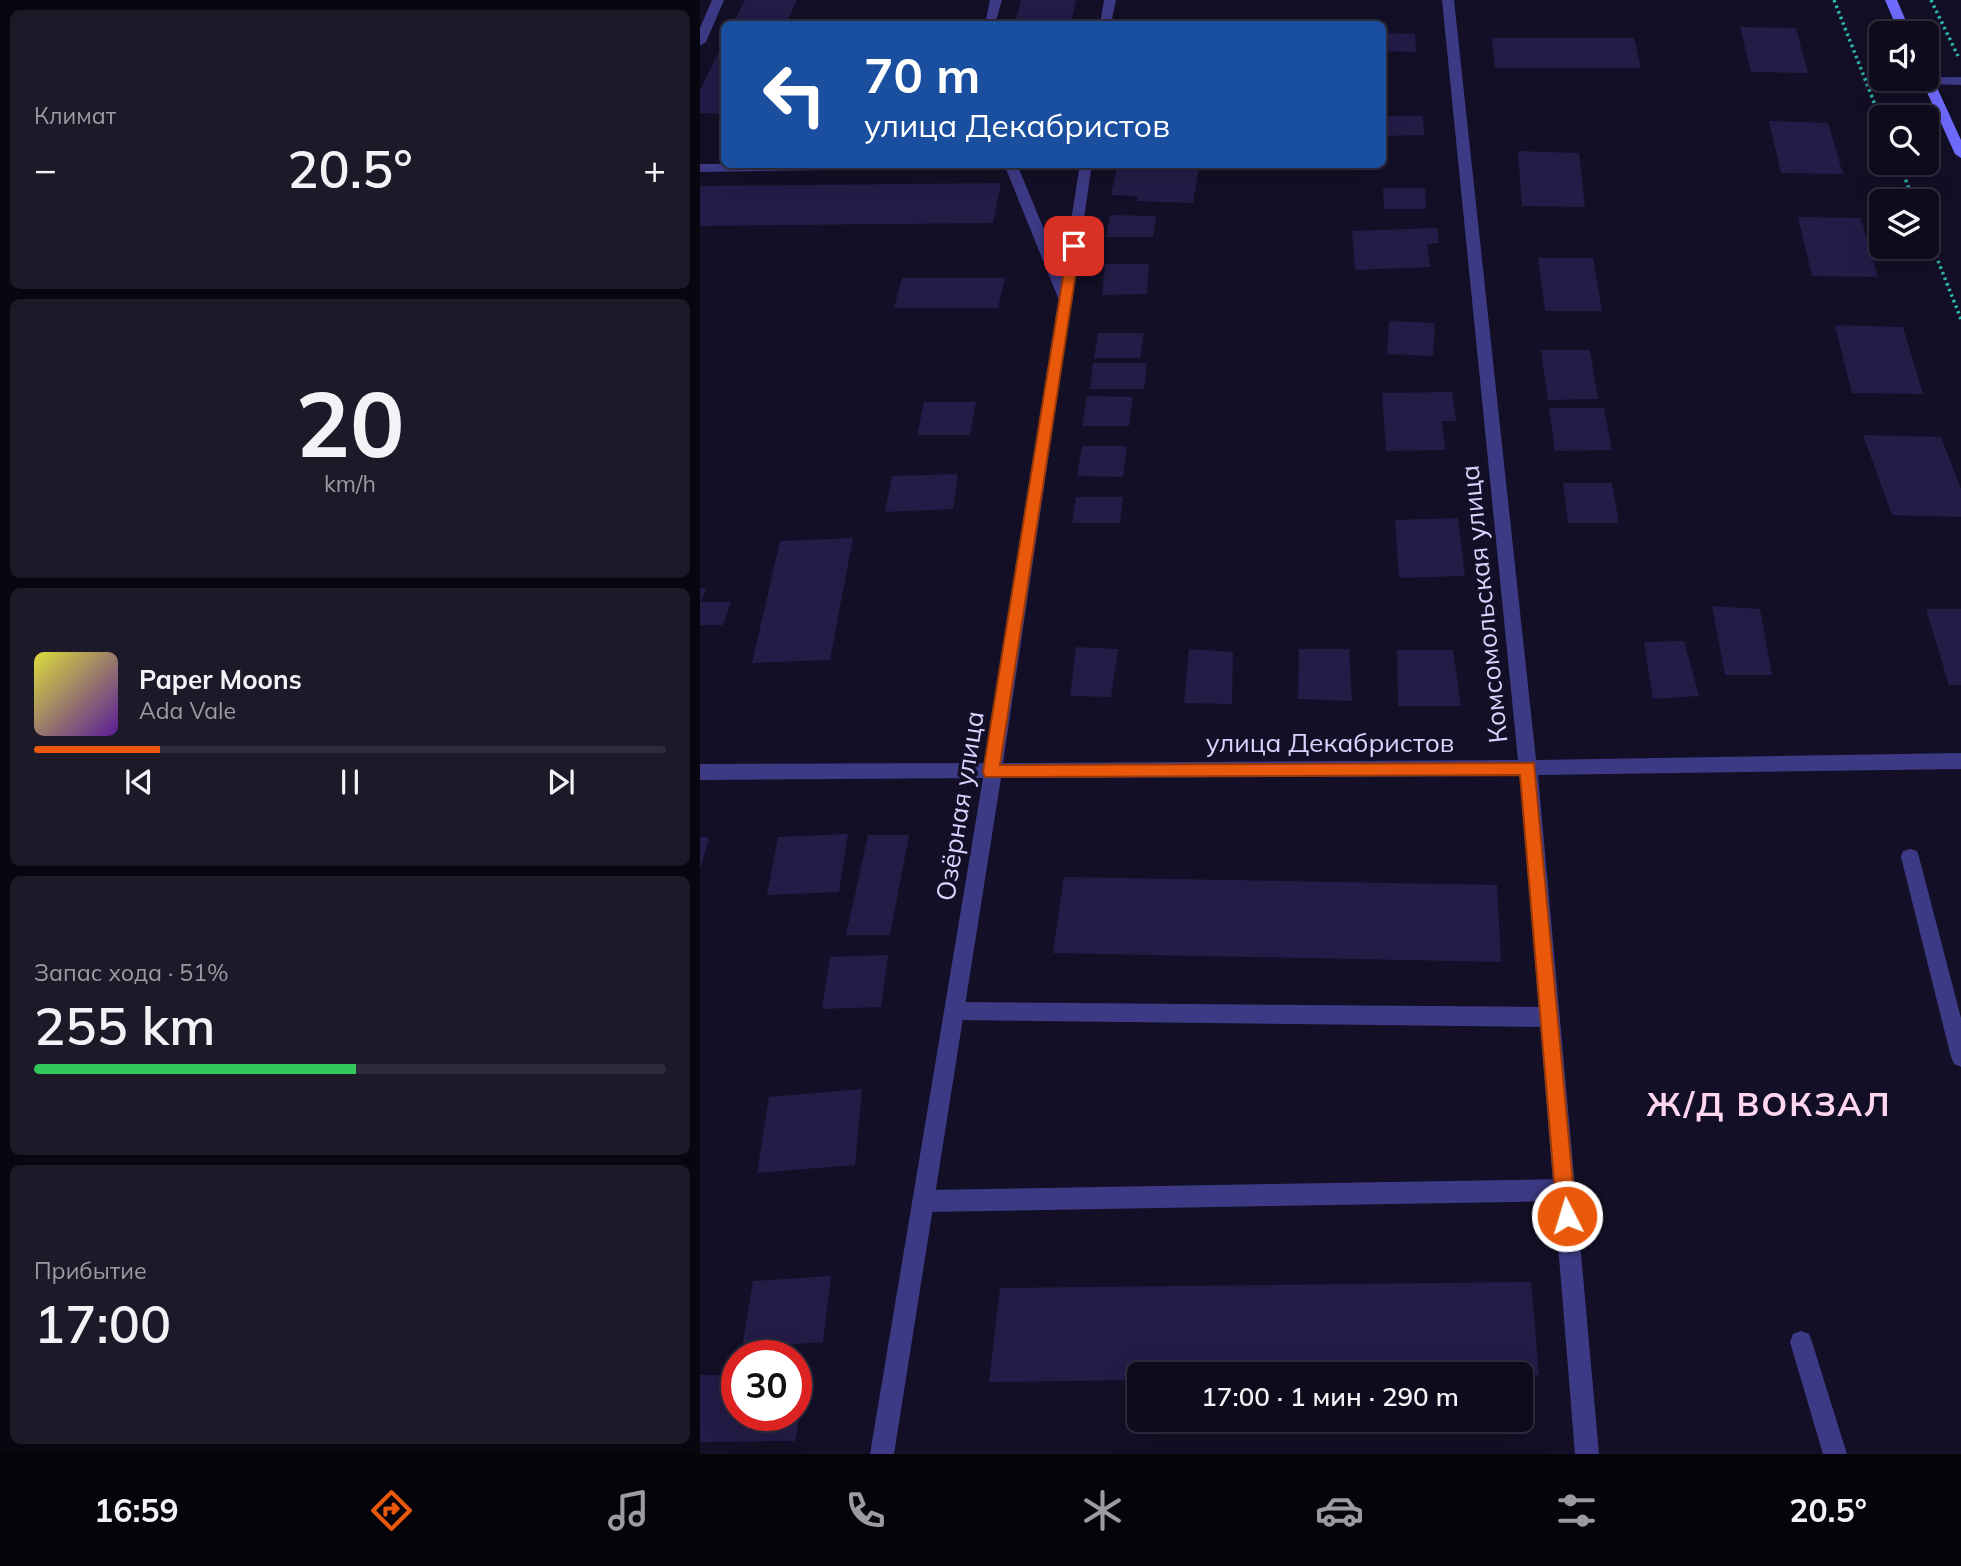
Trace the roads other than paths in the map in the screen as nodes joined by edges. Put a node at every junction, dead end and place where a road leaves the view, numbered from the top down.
1 (718, 0) edge
2 (996, 0) edge
3 (1110, 0) edge
4 (1448, 0) edge
5 (1891, 0) edge
6 (991, 21) edge
7 (1106, 21) edge
8 (1900, 21) edge
9 (700, 42) edge
10 (1939, 80) edge
11 (1961, 81) edge
12 (1932, 91) edge
13 (1961, 155) edge
14 (700, 167) edge
15 (721, 167) edge
16 (1012, 168) edge
17 (1085, 168) edge
18 (1066, 300) junction
19 (1961, 761) edge
20 (1528, 768) junction
21 (700, 772) edge
22 (991, 772) junction
23 (1910, 857) dead end
24 (956, 1011) junction
25 (1550, 1017) junction
26 (1961, 1057) edge
27 (1564, 1190) junction
28 (924, 1201) junction
29 (1801, 1342) dead end
30 (882, 1454) edge
31 (1587, 1454) edge
32 (1835, 1454) edge

1 - 9 street
2 - 6 street
3 - 7 street
4 - 20 street, Комсомольская улица
5 - 8 main road
10 - 11 street
12 - 13 main road
14 - 15 street
16 - 18 street
17 - 18 street, Озёрная улица
18 - 22 street, Озёрная улица
19 - 20 street, улица Декабристов
20 - 22 street, улица Декабристов
20 - 25 street, Комсомольская улица
21 - 22 street, улица Декабристов
22 - 24 street, Озёрная улица
23 - 26 street
24 - 25 street
24 - 28 street, Озёрная улица
25 - 27 street, Комсомольская улица
27 - 28 street
27 - 31 street, Комсомольская улица
28 - 30 street, Озёрная улица
29 - 32 street

